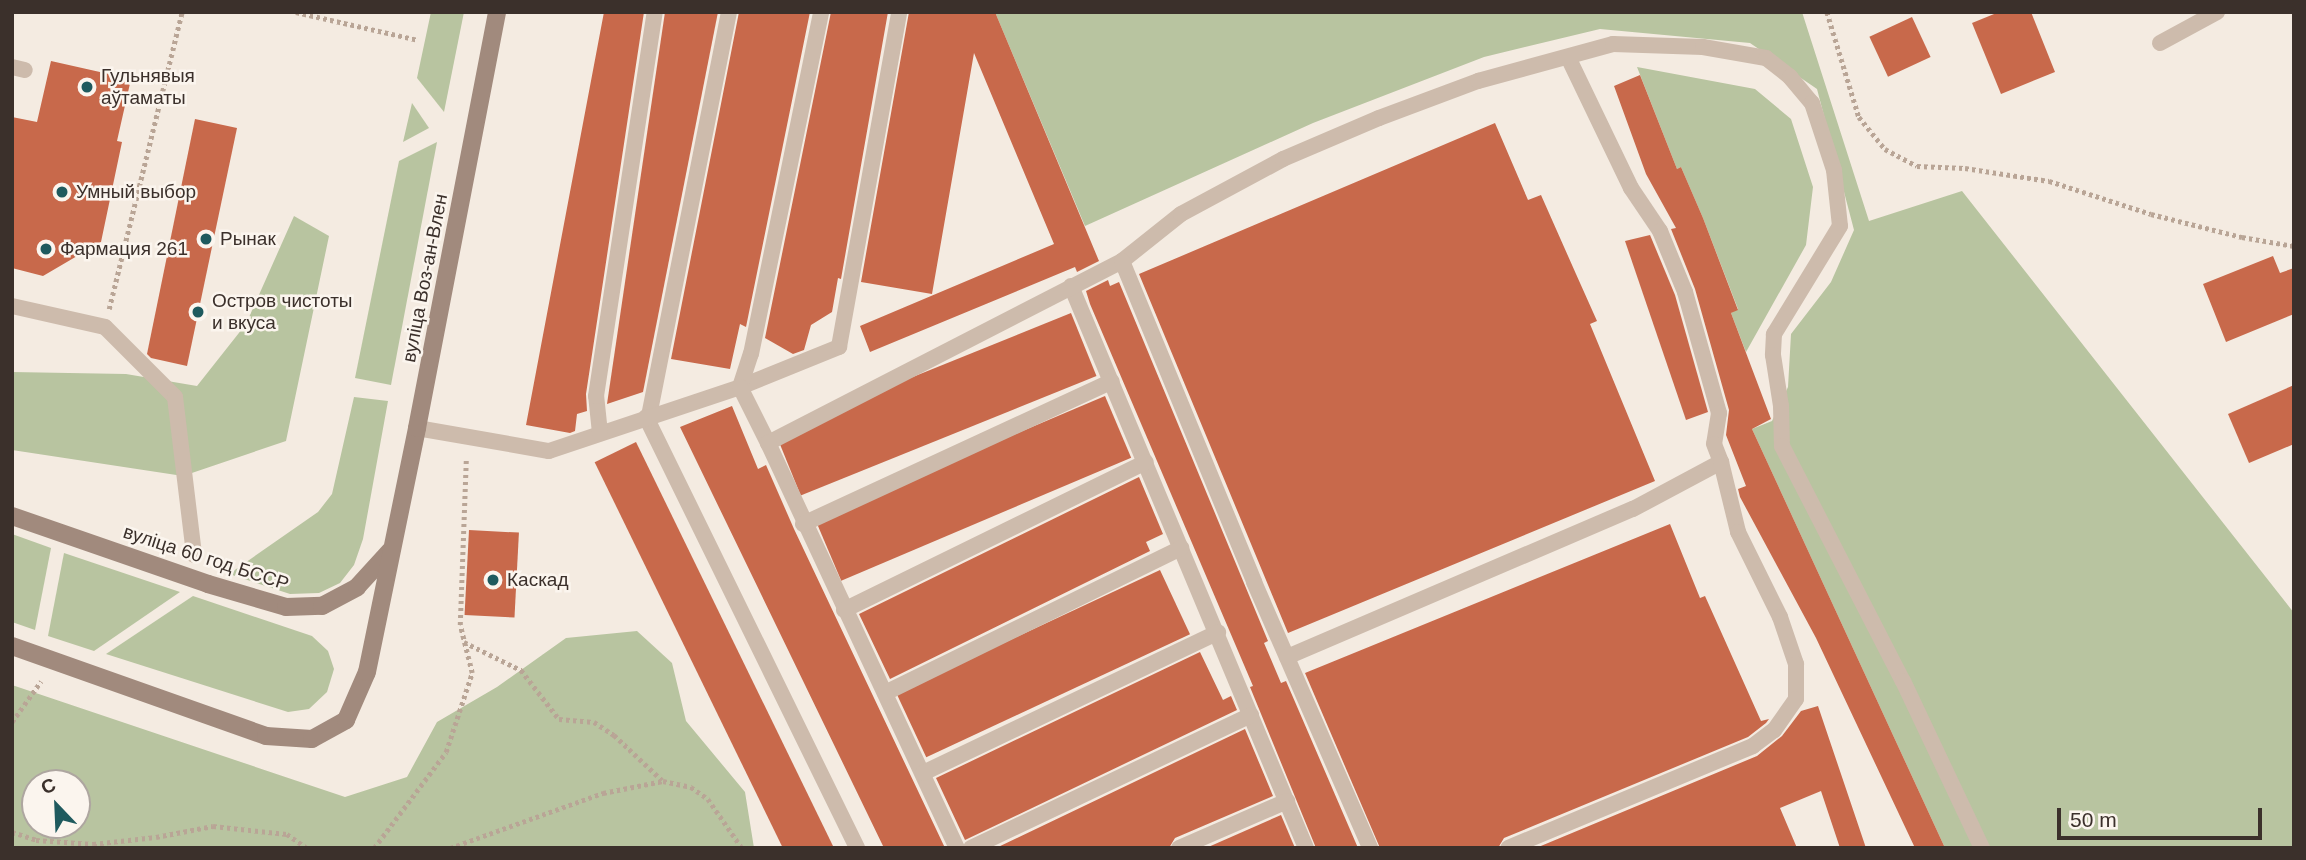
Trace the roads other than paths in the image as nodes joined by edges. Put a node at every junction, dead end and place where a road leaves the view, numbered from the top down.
1 (497, 12) edge
2 (655, 12) edge
3 (729, 12) edge
4 (821, 12) edge
5 (899, 12) edge
6 (2217, 12) edge
7 (2160, 43) dead end
8 (1567, 57) junction
9 (1122, 261) junction
10 (1071, 286) junction
11 (12, 306) edge
12 (1112, 382) junction
13 (740, 387) junction
14 (648, 416) junction
15 (417, 428) junction
16 (600, 433) junction
17 (768, 443) junction
18 (1721, 462) junction
19 (1146, 463) junction
20 (12, 516) edge
21 (803, 524) junction
22 (1181, 548) junction
23 (390, 551) junction
24 (194, 555) dead end
25 (844, 610) junction
26 (1217, 632) junction
27 (12, 646) edge
28 (1287, 657) junction
29 (885, 693) junction
30 (1251, 715) junction
31 (923, 773) junction
32 (1287, 801) junction
33 (857, 848) edge
34 (957, 848) edge
35 (971, 848) edge
36 (1179, 848) edge
37 (1306, 848) edge
38 (1370, 848) edge
39 (1508, 848) edge
40 (1982, 848) edge

1 - 15 main road, вуліца Воз-ан-Влен
2 - 16 lane
3 - 14 lane
4 - 13 lane
5 - 13 lane
6 - 7 lane
8 - 9 lane
8 - 18 lane
8 - 40 lane
9 - 10 lane
9 - 28 lane
10 - 12 lane
10 - 17 lane
11 - 24 lane
12 - 19 lane
12 - 21 lane
13 - 14 lane
13 - 17 lane
14 - 16 lane
14 - 33 lane
15 - 16 lane
15 - 23 main road, вуліца Воз-ан-Влен
17 - 21 lane
18 - 28 lane
18 - 39 lane
19 - 22 lane
19 - 25 lane
20 - 23 main road, вуліца 60 год БССР
21 - 25 lane
22 - 26 lane
22 - 29 lane
23 - 27 main road
25 - 29 lane
26 - 30 lane
26 - 31 lane
28 - 38 lane
29 - 31 lane
30 - 32 lane
30 - 35 lane
31 - 34 lane
32 - 36 lane
32 - 37 lane

